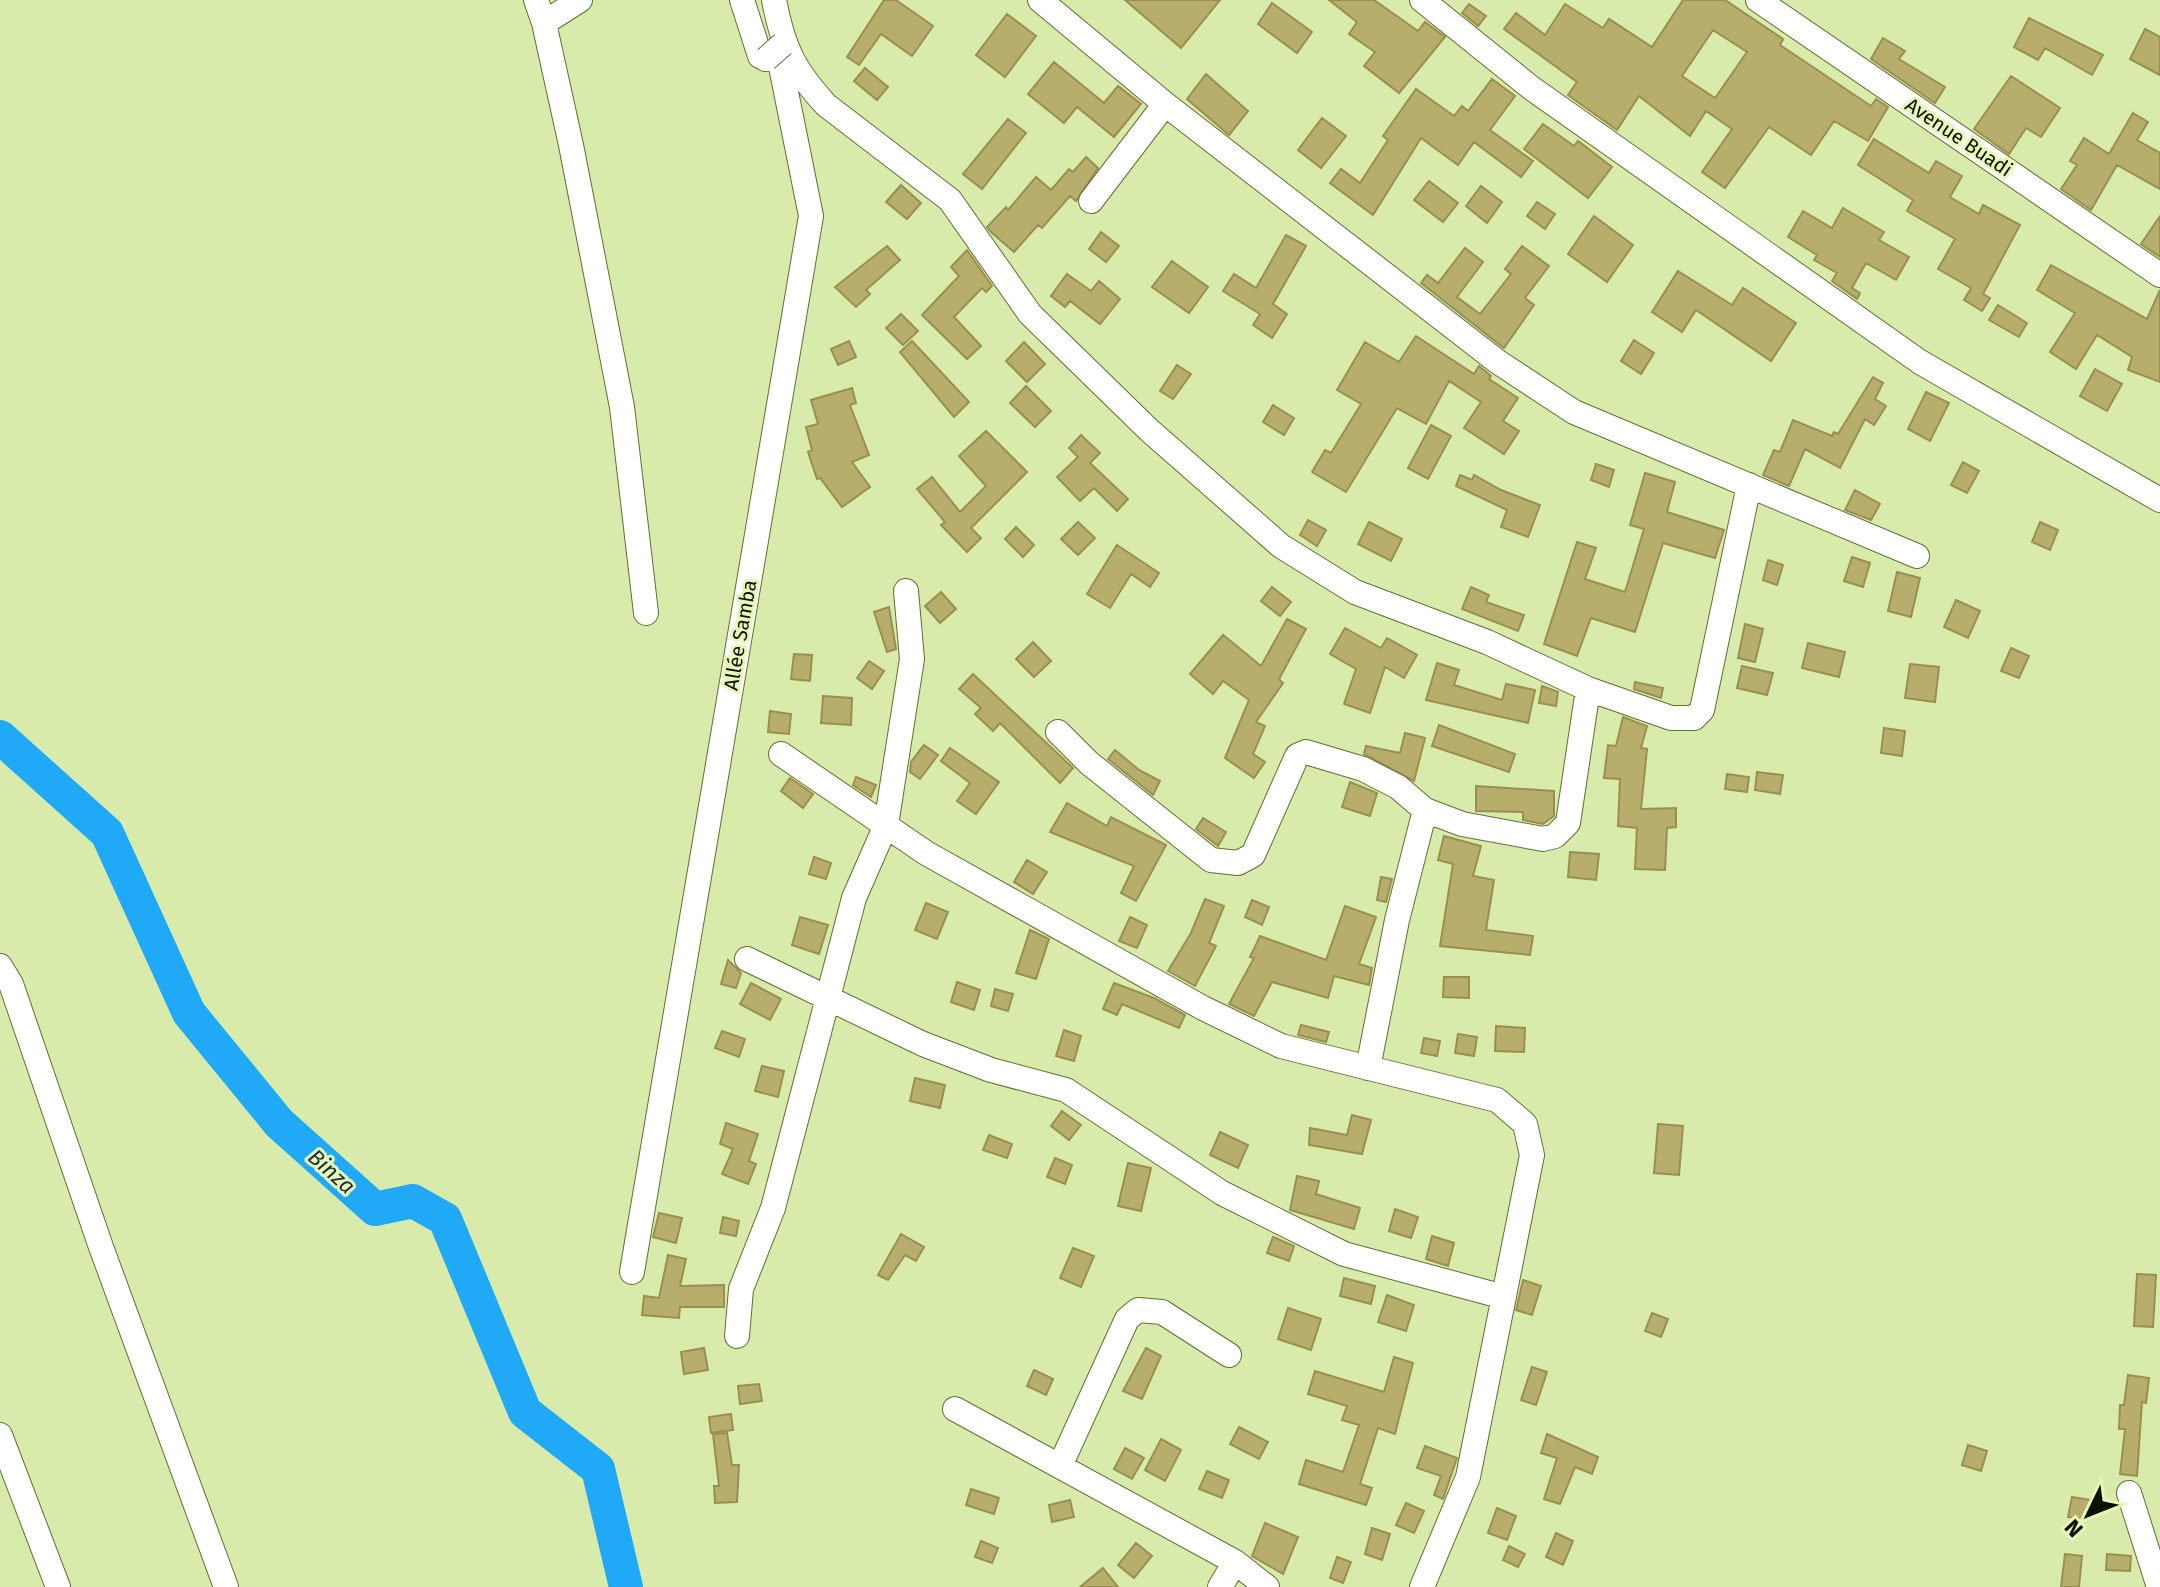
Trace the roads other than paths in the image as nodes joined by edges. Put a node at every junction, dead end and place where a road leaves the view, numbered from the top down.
1 (536, 0) edge
2 (580, 0) edge
3 (742, 0) edge
4 (763, 0) edge
5 (774, 0) edge
6 (1040, 0) edge
7 (1422, 0) edge
8 (1758, 0) edge
9 (544, 23) junction
10 (775, 52) junction
11 (1165, 104) junction
12 (1091, 201) dead end
13 (2160, 275) edge
14 (1749, 485) junction
15 (2160, 500) edge
16 (1917, 556) dead end
17 (906, 591) dead end
18 (646, 613) dead end
19 (1588, 689) junction
20 (1058, 732) dead end
21 (781, 754) dead end
22 (1425, 810) junction
23 (886, 825) junction
24 (747, 959) dead end
25 (0, 966) edge
26 (828, 998) junction
27 (1368, 1068) junction
28 (632, 1272) dead end
29 (1504, 1297) junction
30 (737, 1336) dead end
31 (1229, 1355) dead end
32 (955, 1409) dead end
33 (0, 1435) edge
34 (1060, 1466) junction
35 (2129, 1493) dead end
36 (1235, 1562) junction
37 (2159, 1586) edge
38 (58, 1587) edge
39 (226, 1587) edge
40 (1220, 1587) edge
41 (1267, 1587) edge
42 (1422, 1587) edge

1 - 9 street
2 - 9 street
3 - 10 street
4 - 28 street, Allée Samba
5 - 10 street
6 - 11 street
7 - 15 street
8 - 13 street, Avenue Buadi
9 - 18 street
10 - 19 street
11 - 12 street
11 - 14 street
14 - 16 street
14 - 19 street
17 - 23 street
19 - 22 street
20 - 22 street
21 - 23 street
22 - 27 street
23 - 26 street
23 - 27 street
24 - 26 street
25 - 39 street
26 - 29 street
26 - 30 street
27 - 29 street
29 - 42 street
31 - 34 street
32 - 34 street
33 - 38 street
34 - 36 street
35 - 37 street
36 - 40 street
36 - 41 street

